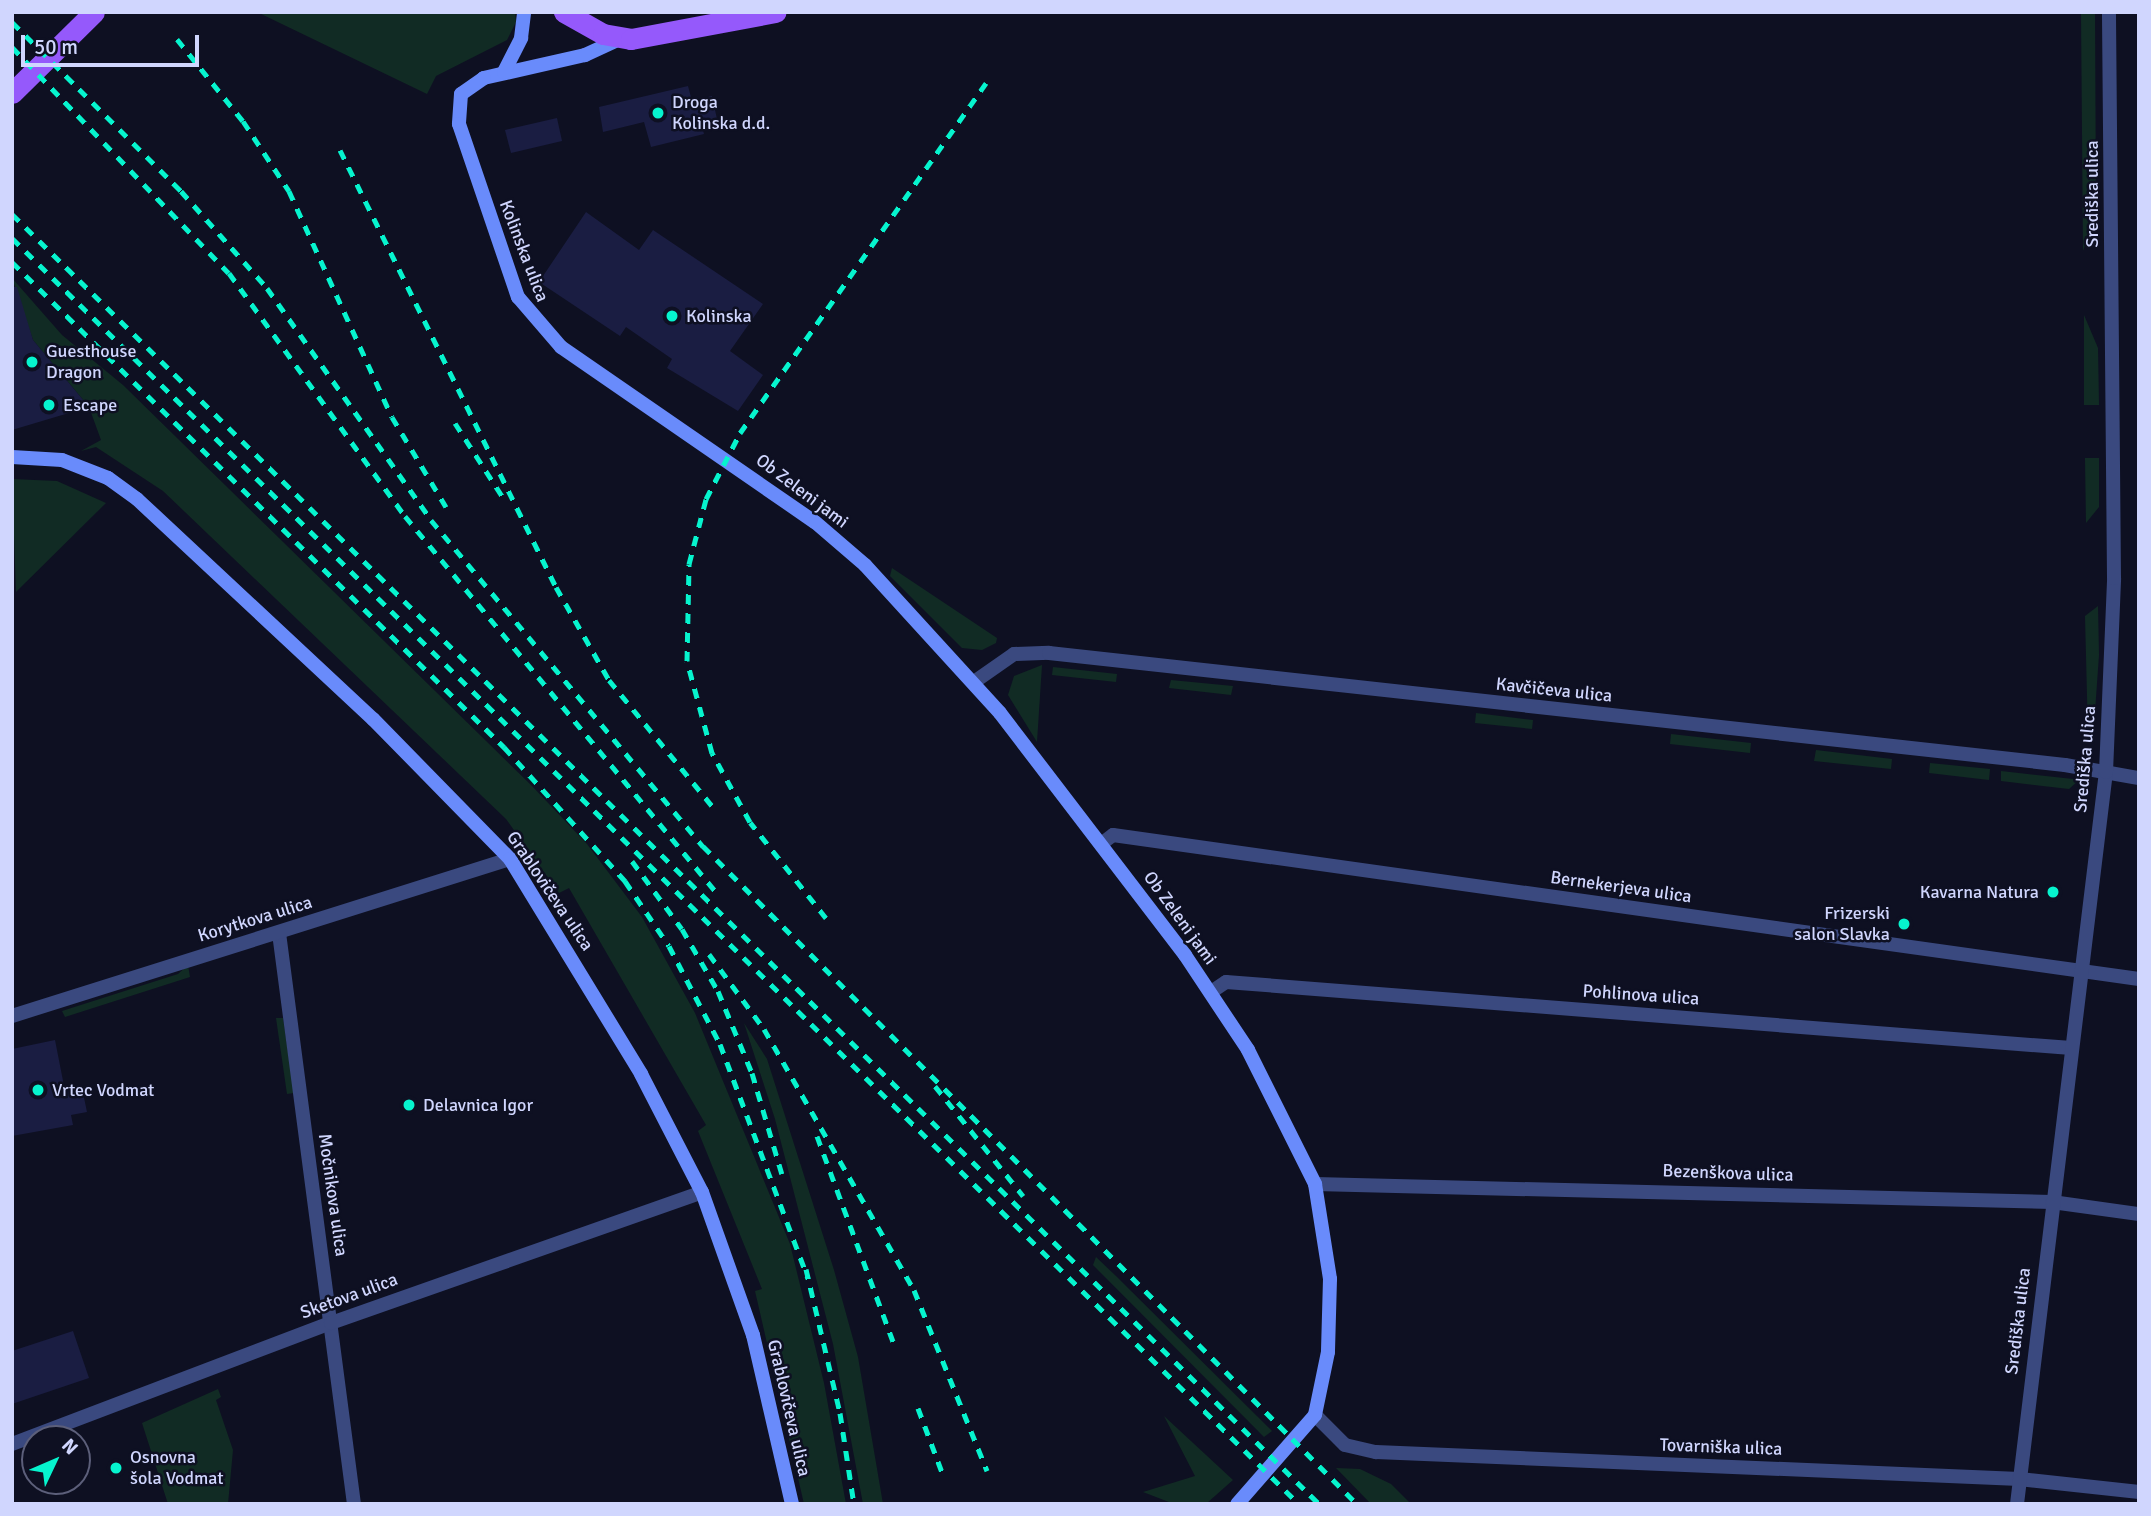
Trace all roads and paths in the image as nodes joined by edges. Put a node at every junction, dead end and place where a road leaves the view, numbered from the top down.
1 (94, 12) edge
2 (524, 12) edge
3 (564, 12) edge
4 (775, 12) edge
5 (2109, 12) edge
6 (622, 38) junction
7 (504, 72) junction
8 (12, 93) edge
9 (12, 457) edge
10 (725, 458) joint
11 (974, 682) junction
12 (2106, 772) junction
13 (2139, 778) edge
14 (1101, 844) junction
15 (510, 859) junction
16 (279, 933) junction
17 (2080, 971) junction
18 (2139, 979) edge
19 (1211, 992) junction
20 (12, 1016) edge
21 (2071, 1048) junction
22 (1315, 1184) junction
23 (702, 1192) junction
24 (2052, 1202) junction
25 (2139, 1214) edge
26 (331, 1323) junction
27 (1315, 1415) junction
28 (12, 1444) edge
29 (2019, 1479) junction
30 (2139, 1492) edge
31 (354, 1504) edge
32 (792, 1504) edge
33 (1237, 1504) edge
34 (2017, 1504) edge

1 - 8 main road
2 - 7 street
3 - 6 main road
4 - 6 main road
5 - 12 street, Središka ulica
6 - 7 street, Kolinska ulica
7 - 10 street, Kolinska ulica
9 - 15 street, Grablovičeva ulica
10 - 11 street, Ob Zeleni jami
11 - 12 street, Kavčičeva ulica
11 - 14 street, Ob Zeleni jami
12 - 13 street, Kavčičeva ulica
12 - 17 street, Središka ulica
14 - 17 street, Bernekerjeva ulica
14 - 19 street, Ob Zeleni jami
15 - 16 street, Korytkova ulica
15 - 23 street, Grablovičeva ulica
16 - 20 street, Korytkova ulica
16 - 26 street, Močnikova ulica
17 - 18 street, Bernekerjeva ulica
17 - 21 street, Središka ulica
19 - 21 street, Pohlinova ulica
19 - 22 street, Ob Zeleni jami
21 - 24 street, Središka ulica
22 - 24 street, Bezenškova ulica
22 - 27 street, Ob Zeleni jami
23 - 26 street, Sketova ulica
23 - 32 street, Grablovičeva ulica
24 - 25 street, Bezenškova ulica
24 - 29 street, Središka ulica
26 - 28 street, Sketova ulica
26 - 31 street, Močnikova ulica
27 - 29 street, Tovarniška ulica
27 - 33 street, Ob Zeleni jami
29 - 30 street, Tovarniška ulica
29 - 34 street, Središka ulica

